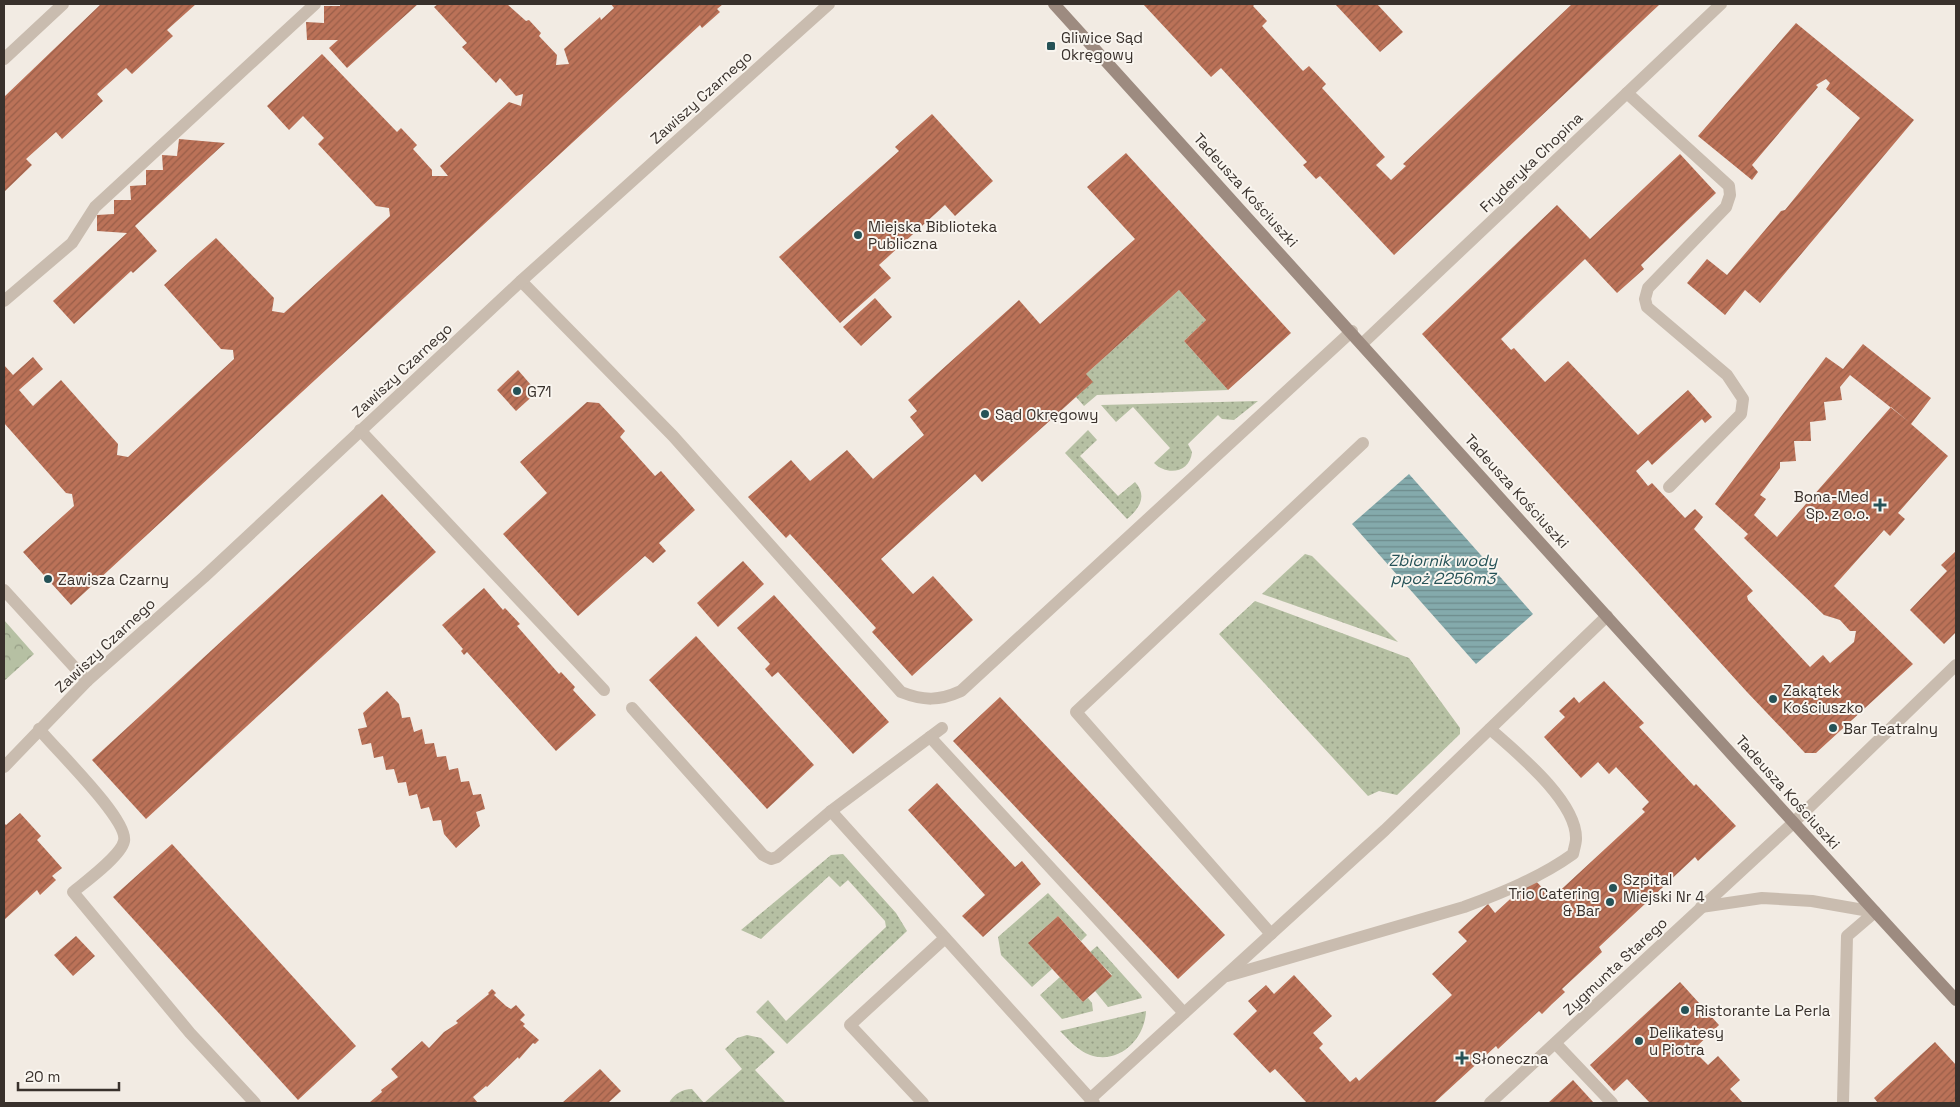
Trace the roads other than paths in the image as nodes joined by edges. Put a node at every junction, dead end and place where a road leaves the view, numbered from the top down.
1 (63, 4) edge
2 (315, 4) edge
3 (829, 4) edge
4 (1054, 4) edge
5 (1721, 4) edge
6 (4, 59) edge
7 (1627, 92) junction
8 (521, 281) junction
9 (4, 301) edge
10 (1352, 331) junction
11 (1363, 343) junction
12 (360, 430) junction
13 (1363, 443) dead end
14 (1669, 487) dead end
15 (4, 590) edge
16 (1607, 616) junction
17 (1956, 665) edge
18 (87, 681) junction
19 (604, 690) dead end
20 (632, 708) dead end
21 (942, 728) dead end
22 (1490, 729) junction
23 (39, 730) junction
24 (930, 737) junction
25 (4, 767) edge
26 (831, 811) junction
27 (1793, 823) junction
28 (1701, 907) junction
29 (1875, 912) junction
30 (1271, 934) junction
31 (946, 938) junction
32 (1224, 977) junction
33 (1956, 1000) edge
34 (1184, 1013) junction
35 (1556, 1044) junction
36 (1092, 1101) edge
37 (255, 1103) edge
38 (923, 1103) edge
39 (1490, 1103) edge
40 (1612, 1103) edge
41 (1844, 1103) edge

1 - 6 street
2 - 9 street
3 - 8 street, Zawiszy Czarnego
4 - 10 street, Tadeusza Kościuszki
5 - 7 street, Fryderyka Chopina
7 - 11 street, Fryderyka Chopina
7 - 14 street
8 - 10 street
8 - 12 street, Zawiszy Czarnego
10 - 11 street, Tadeusza Kościuszki
11 - 16 street, Tadeusza Kościuszki
12 - 18 street, Zawiszy Czarnego
12 - 19 street
13 - 30 street
15 - 18 street
16 - 22 street
16 - 27 street, Tadeusza Kościuszki
17 - 27 street, Zygmunta Starego
18 - 23 street, Zawiszy Czarnego
20 - 26 street
21 - 24 street
22 - 30 street
22 - 32 street
23 - 25 street, Zawiszy Czarnego
23 - 37 street
24 - 26 street
24 - 34 street
26 - 31 street
27 - 28 street, Zygmunta Starego
27 - 29 street, Tadeusza Kościuszki
28 - 29 street
28 - 35 street, Zygmunta Starego
29 - 33 street, Tadeusza Kościuszki
29 - 41 street
30 - 32 street
31 - 36 street
31 - 38 street
32 - 34 street
34 - 36 street
35 - 39 street, Zygmunta Starego
35 - 40 street

